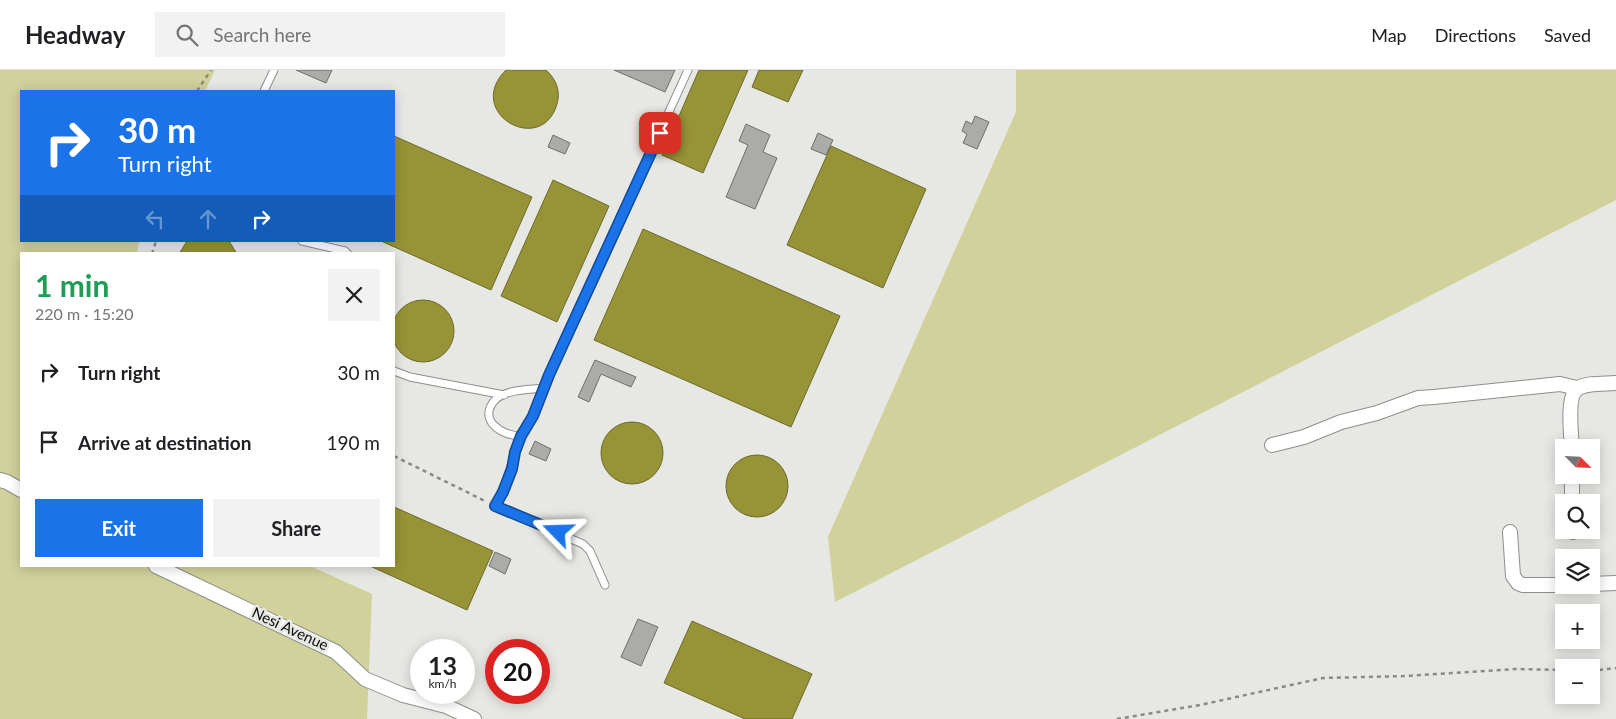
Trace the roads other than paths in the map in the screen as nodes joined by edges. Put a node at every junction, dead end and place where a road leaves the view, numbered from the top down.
1 (274, 70) edge
2 (688, 70) edge
3 (264, 90) edge
4 (306, 242) edge
5 (346, 252) edge
6 (395, 371) edge
7 (1616, 383) edge
8 (544, 388) junction
9 (1577, 388) junction
10 (504, 395) junction
11 (521, 436) junction
12 (1572, 439) edge
13 (1272, 445) dead end
14 (0, 480) edge
15 (20, 489) edge
16 (1510, 532) dead end
17 (158, 567) edge
18 (1616, 582) edge
19 (1600, 583) edge
20 (1555, 585) edge
21 (605, 586) dead end
22 (474, 719) edge

1 - 3 lane
2 - 8 lane
4 - 5 lane
6 - 10 lane
7 - 9 street
8 - 10 lane
8 - 11 lane
9 - 12 street
9 - 13 street
10 - 11 lane
11 - 21 lane
14 - 15 street
16 - 20 street
17 - 22 street, Nesi Avenue
18 - 19 street

